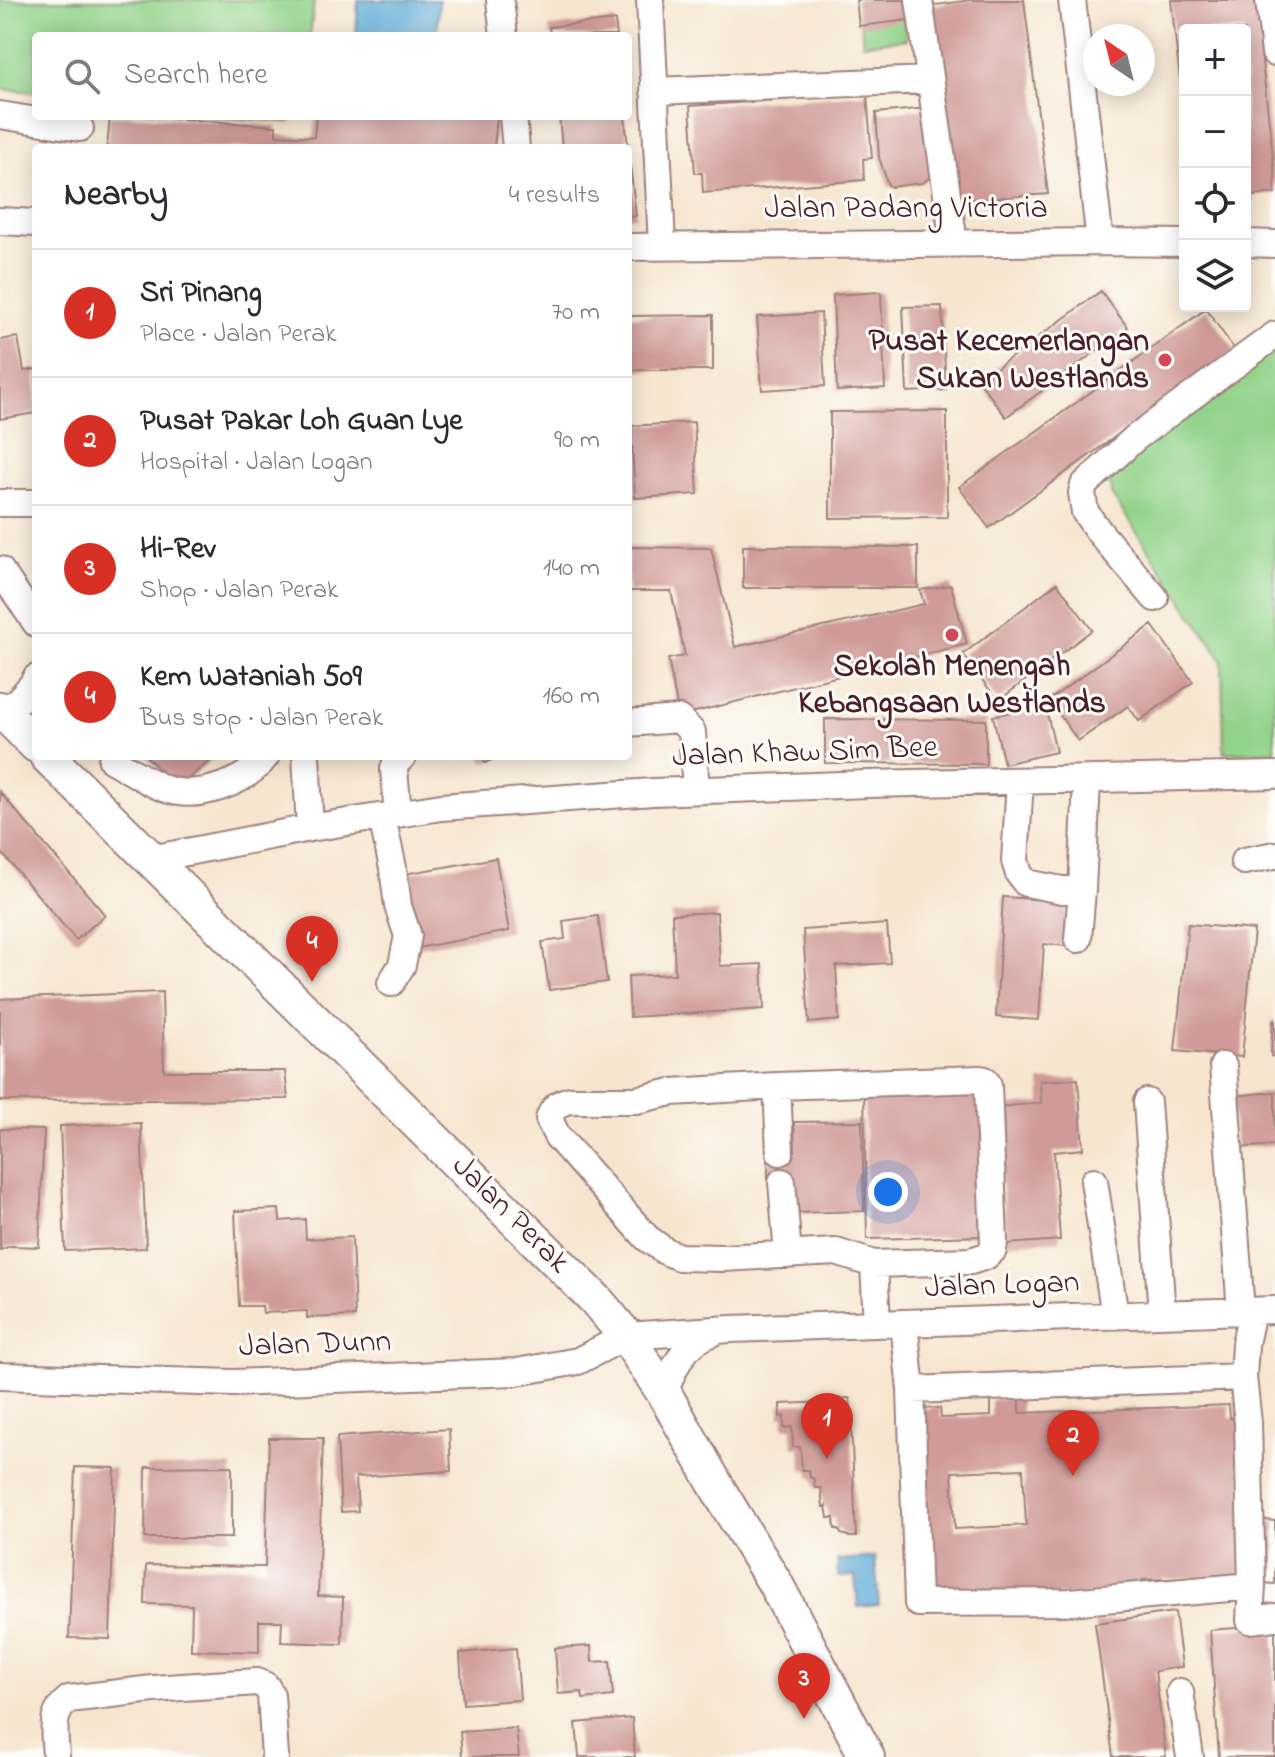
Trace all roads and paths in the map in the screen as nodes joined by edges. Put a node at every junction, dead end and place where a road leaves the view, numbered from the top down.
1 (500, 0) edge
2 (650, 0) edge
3 (919, 0) edge
4 (1072, 0) edge
5 (1269, 0) edge
6 (504, 32) edge
7 (1275, 53) edge
8 (930, 80) junction
9 (654, 91) junction
10 (0, 115) edge
11 (513, 120) edge
12 (80, 128) dead end
13 (516, 144) edge
14 (0, 221) edge
15 (32, 223) edge
16 (1100, 242) junction
17 (954, 243) junction
18 (1179, 243) edge
19 (1251, 243) edge
20 (1275, 244) edge
21 (662, 245) junction
22 (632, 247) edge
23 (1275, 335) edge
24 (0, 503) edge
25 (32, 503) edge
26 (0, 570) edge
27 (1155, 598) dead end
28 (32, 617) edge
29 (32, 685) edge
30 (2, 712) edge
31 (632, 723) edge
32 (32, 741) edge
33 (51, 760) edge
34 (111, 760) edge
35 (116, 760) edge
36 (262, 760) edge
37 (306, 760) edge
38 (399, 760) edge
39 (1275, 775) edge
40 (1087, 780) junction
41 (1020, 781) junction
42 (80, 789) junction
43 (696, 790) junction
44 (390, 815) junction
45 (310, 828) junction
46 (1275, 855) edge
47 (151, 859) junction
48 (1244, 861) dead end
49 (1082, 890) junction
50 (1078, 939) dead end
51 (391, 983) dead end
52 (1223, 1066) dead end
53 (777, 1086) junction
54 (1147, 1102) dead end
55 (780, 1152) dead end
56 (1094, 1181) dead end
57 (782, 1182) dead end
58 (788, 1255) junction
59 (874, 1264) junction
60 (1256, 1311) edge
61 (1162, 1314) junction
62 (1115, 1316) junction
63 (904, 1323) junction
64 (877, 1324) junction
65 (731, 1329) junction
66 (626, 1336) junction
67 (0, 1376) edge
68 (1243, 1377) junction
69 (911, 1390) junction
70 (664, 1393) junction
71 (1252, 1586) junction
72 (1275, 1617) edge
73 (1180, 1692) dead end
74 (862, 1755) edge
75 (56, 1757) edge
76 (275, 1757) edge
77 (1190, 1757) edge

1 - 6 street
2 - 9 street
3 - 8 street
4 - 16 street
5 - 7 street
8 - 9 street
8 - 17 street
9 - 21 street
10 - 12 street
11 - 13 street
14 - 15 street
16 - 17 street, Jalan Padang Victoria
16 - 18 street, Jalan Padang Victoria
17 - 21 street, Jalan Padang Victoria
19 - 20 street
21 - 22 street, Jalan Padang Victoria
23 - 27 street
24 - 25 street
26 - 28 street
29 - 30 street
30 - 32 main road
31 - 43 street
33 - 42 main road, Jalan Perak
34 - 42 street
35 - 36 street
37 - 45 street
38 - 44 street
39 - 40 street, Jalan Khaw Sim Bee
40 - 41 street, Jalan Khaw Sim Bee
40 - 49 street
41 - 43 street, Jalan Khaw Sim Bee
41 - 49 street
42 - 47 main road, Jalan Perak
43 - 44 street, Jalan Khaw Sim Bee
44 - 45 street, Jalan Khaw Sim Bee
44 - 51 street
45 - 47 street, Jalan Khaw Sim Bee
46 - 48 street
47 - 66 main road, Jalan Perak
49 - 50 street
52 - 60 street
53 - 55 street
53 - 58 street
53 - 59 street
54 - 61 street
56 - 62 street
57 - 58 street
58 - 59 street
59 - 64 street
60 - 61 street, Jalan Logan
60 - 68 street
61 - 62 street, Jalan Logan
62 - 63 street, Jalan Logan
63 - 64 street, Jalan Logan
63 - 69 street
64 - 65 street, Jalan Logan
65 - 66 street, Jalan Logan
65 - 70 street, Jalan Logan
66 - 67 street, Jalan Dunn
66 - 70 main road, Jalan Perak
68 - 69 street
68 - 71 street
69 - 71 street
70 - 74 main road, Jalan Perak
71 - 72 street
73 - 77 street
75 - 76 street

